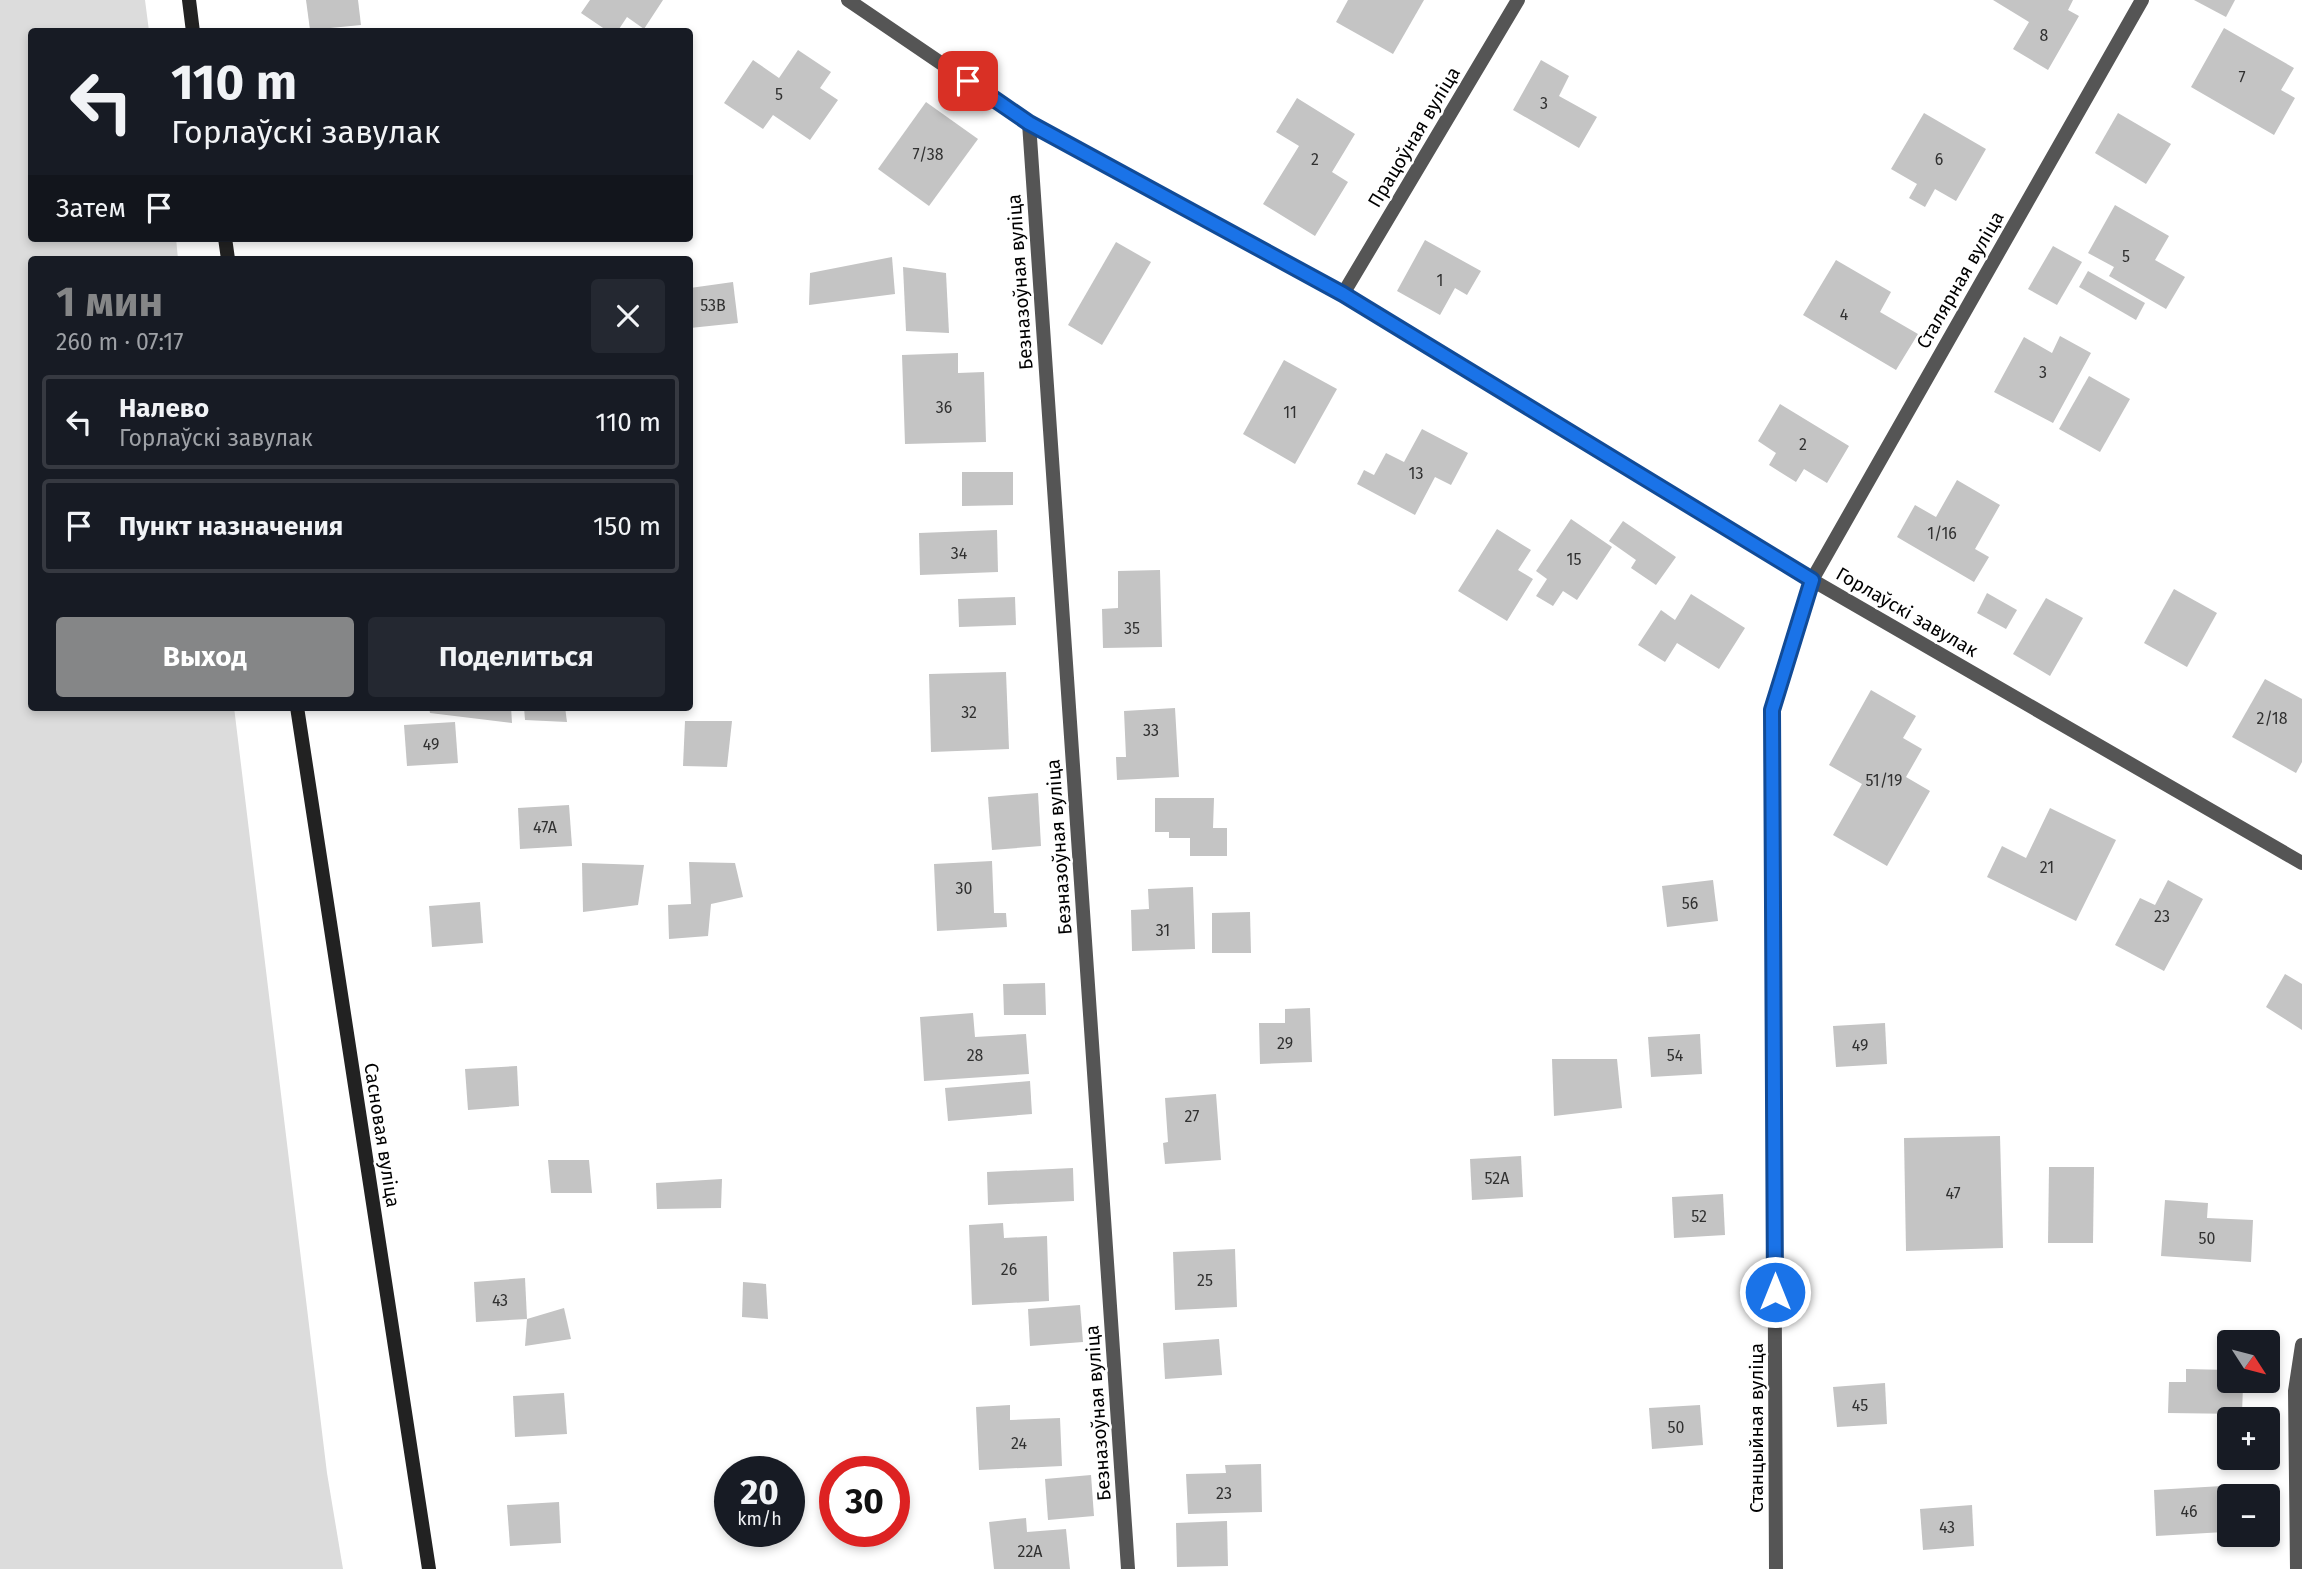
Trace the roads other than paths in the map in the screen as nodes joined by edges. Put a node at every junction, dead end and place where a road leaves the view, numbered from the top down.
1 (188, 0) edge
2 (848, 0) edge
3 (1518, 0) edge
4 (2141, 0) edge
5 (870, 6) edge
6 (192, 28) edge
7 (1029, 123) junction
8 (1343, 294) junction
9 (1812, 580) junction
10 (298, 711) edge
11 (2302, 863) edge
12 (2302, 1345) edge
13 (429, 1569) edge
14 (1128, 1569) edge
15 (1776, 1569) edge
16 (2297, 1569) edge

1 - 6 main road
2 - 5 street, Горлаўскі завулак
3 - 8 street, Працоўная вуліца
4 - 9 street, Сталярная вуліца
5 - 7 street, Горлаўскі завулак
7 - 8 street, Горлаўскі завулак
7 - 14 street, Безназоўная вуліца
8 - 9 street, Горлаўскі завулак
9 - 11 street, Горлаўскі завулак
9 - 15 street, Станцыйная вуліца
10 - 13 main road, Сасновая вуліца
12 - 16 street

